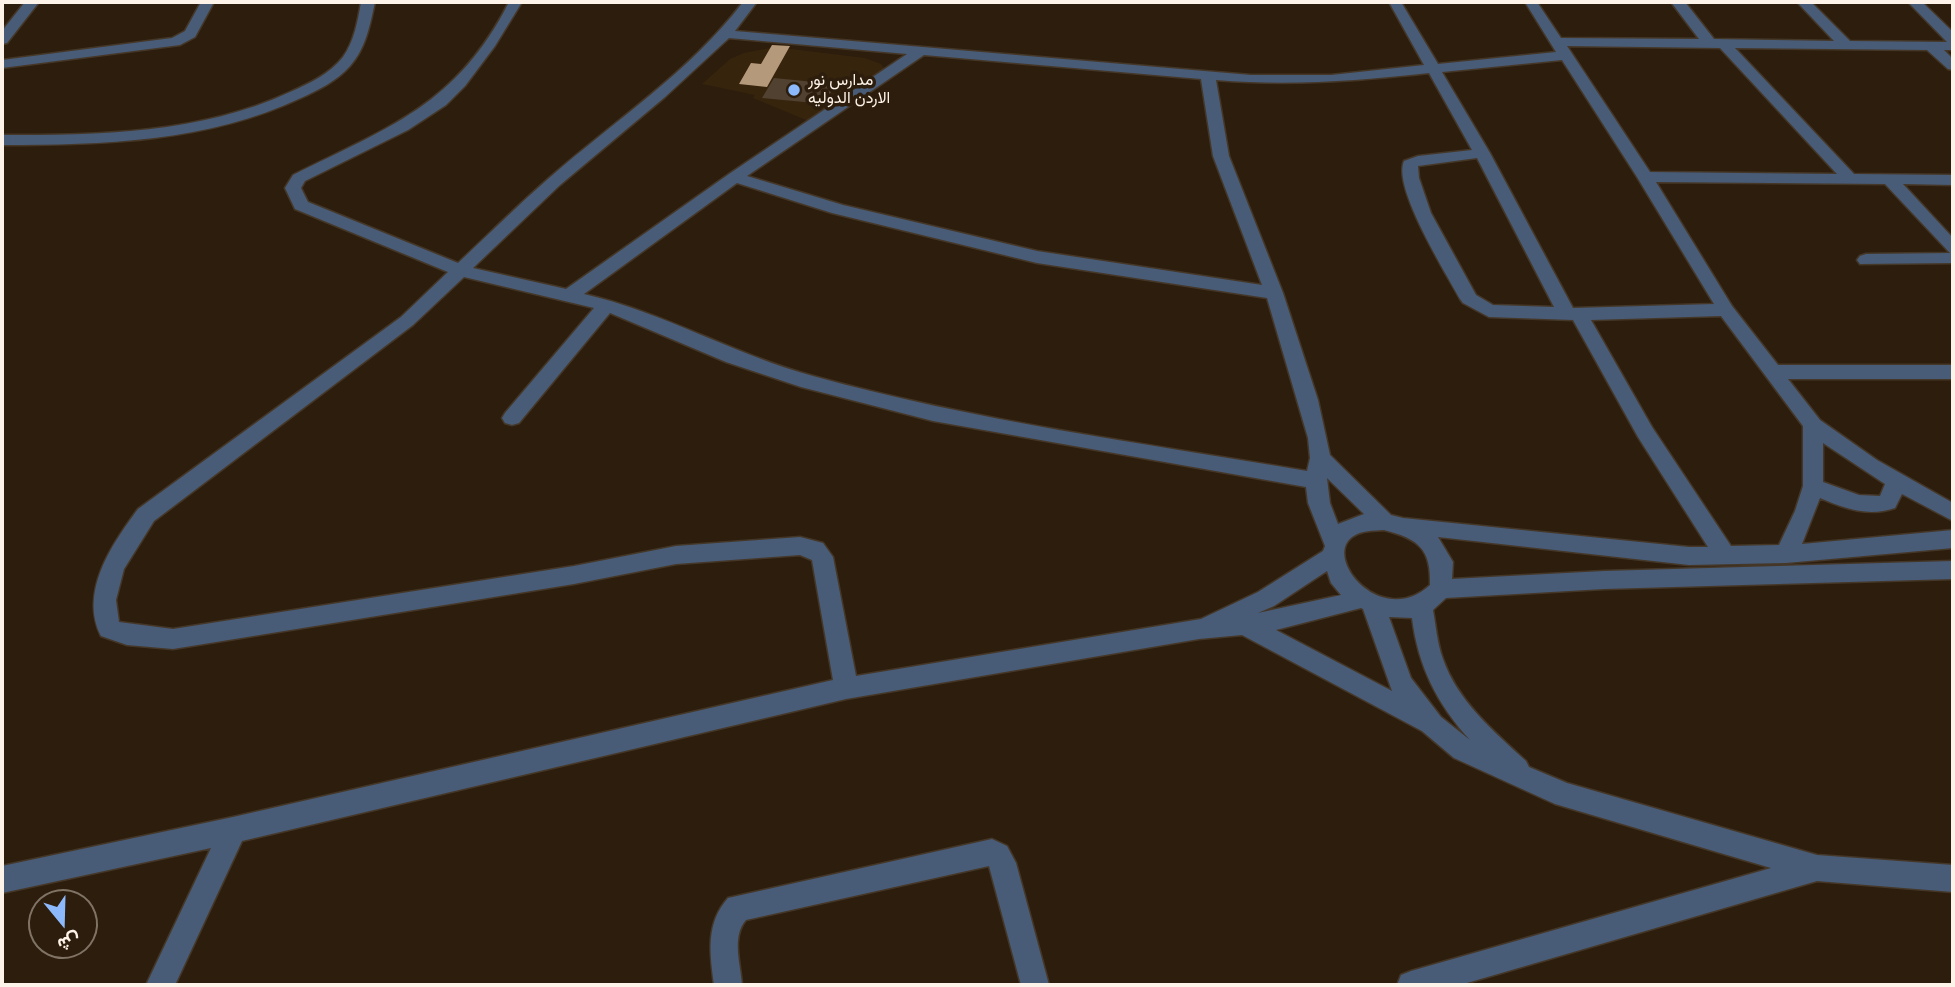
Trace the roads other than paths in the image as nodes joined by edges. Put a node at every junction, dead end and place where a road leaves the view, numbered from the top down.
1 (32, 2) edge
2 (207, 2) edge
3 (368, 2) edge
4 (515, 2) edge
5 (750, 2) edge
6 (1395, 2) edge
7 (1531, 2) edge
8 (1678, 2) edge
9 (1804, 2) edge
10 (1915, 2) edge
11 (726, 34) junction
12 (2, 40) edge
13 (1953, 40) edge
14 (1717, 44) junction
15 (1845, 44) junction
16 (1931, 46) junction
17 (1953, 46) edge
18 (1562, 49) junction
19 (919, 52) junction
20 (2, 64) edge
21 (1953, 66) edge
22 (1434, 68) junction
23 (1208, 78) junction
24 (2, 140) edge
25 (1482, 153) junction
26 (735, 177) junction
27 (1645, 177) junction
28 (1850, 179) junction
29 (1890, 180) junction
30 (1953, 180) edge
31 (1953, 248) edge
32 (1953, 258) edge
33 (1867, 260) dead end
34 (461, 271) junction
35 (1274, 293) junction
36 (570, 295) junction
37 (607, 305) junction
38 (1726, 310) junction
39 (1573, 314) junction
40 (1773, 372) junction
41 (1953, 372) edge
42 (512, 418) dead end
43 (1813, 425) junction
44 (1320, 458) junction
45 (1316, 481) junction
46 (1896, 482) junction
47 (1813, 486) junction
48 (1953, 513) edge
49 (1390, 522) junction
50 (1953, 539) edge
51 (1333, 550) junction
52 (1786, 554) junction
53 (1726, 556) junction
54 (1952, 571) edge
55 (1441, 589) junction
56 (1367, 601) junction
57 (1421, 606) junction
58 (1247, 626) junction
59 (1199, 629) junction
60 (846, 688) junction
61 (1432, 724) junction
62 (1531, 782) junction
63 (233, 830) junction
64 (1817, 868) junction
65 (2, 879) edge
66 (1953, 879) edge
67 (160, 985) edge
68 (728, 985) edge
69 (1035, 985) edge
70 (1410, 985) edge

1 - 12 street
2 - 20 street
3 - 24 street
4 - 34 street
5 - 11 street
6 - 22 street
7 - 18 street
8 - 14 street
9 - 15 street
10 - 13 street
11 - 19 street
11 - 34 street
14 - 15 street
14 - 18 street
14 - 28 street
15 - 16 street
16 - 17 street
16 - 21 street
18 - 22 street
18 - 27 street
19 - 23 street
19 - 26 street
22 - 23 street
22 - 25 street
23 - 35 street
25 - 39 street
25 - 39 street
26 - 35 street
26 - 36 street
27 - 28 street
27 - 38 street
28 - 29 street
29 - 30 street
29 - 31 street
32 - 33 street
34 - 36 street
34 - 60 street
35 - 44 street
36 - 37 street
37 - 42 street
37 - 45 street
38 - 39 street
38 - 40 street
39 - 53 street
40 - 41 street
40 - 43 street
43 - 46 street
43 - 47 street
44 - 45 street
44 - 49 street
45 - 51 street
46 - 47 street
46 - 48 street
47 - 52 street
49 - 51 street
49 - 53 street
49 - 55 street
50 - 52 street
51 - 56 street
51 - 59 street
52 - 53 street
54 - 55 street
55 - 57 street
56 - 57 street
56 - 58 street
56 - 61 street
57 - 62 street
58 - 59 street
58 - 61 street
59 - 60 street
60 - 63 street
61 - 62 street
62 - 64 street
63 - 65 street
63 - 67 street
64 - 66 street
64 - 70 street
68 - 69 street

